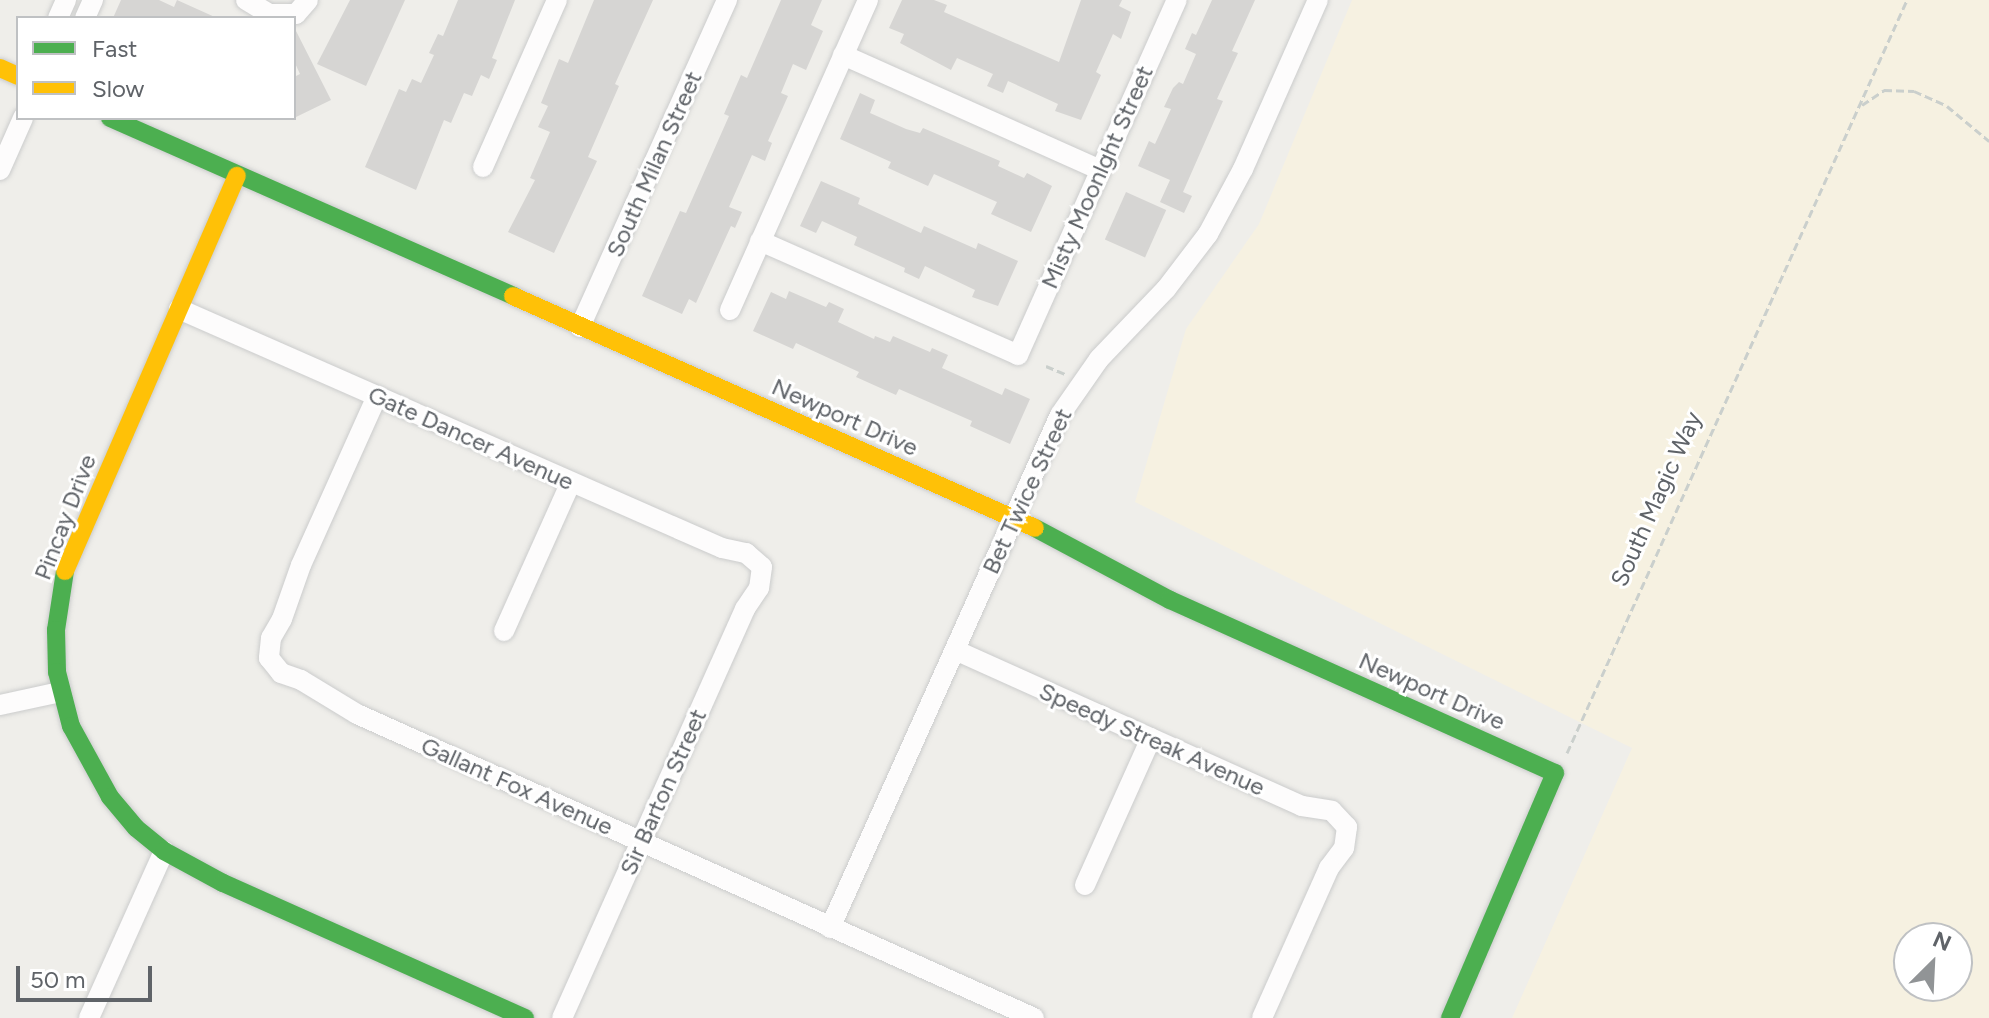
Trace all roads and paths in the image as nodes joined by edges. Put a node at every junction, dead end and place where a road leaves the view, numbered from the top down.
1 (246, 0) edge
2 (557, 0) edge
3 (727, 0) edge
4 (868, 0) edge
5 (1177, 0) edge
6 (1318, 0) edge
7 (1907, 0) edge
8 (302, 7) edge
9 (843, 55) junction
10 (1860, 106) junction
11 (22, 120) edge
12 (114, 120) edge
13 (1989, 141) edge
14 (483, 167) dead end
15 (0, 170) edge
16 (1100, 170) junction
17 (237, 176) junction
18 (760, 241) junction
19 (179, 309) junction
20 (730, 310) dead end
21 (580, 327) junction
22 (1046, 366) dead end
23 (1067, 375) dead end
24 (377, 396) junction
25 (571, 482) junction
26 (1013, 517) junction
27 (762, 567) joint
28 (504, 631) dead end
29 (955, 650) junction
30 (60, 692) junction
31 (0, 705) edge
32 (1151, 738) junction
33 (1555, 773) junction
34 (640, 842) junction
35 (164, 851) junction
36 (1085, 885) dead end
37 (830, 928) junction
38 (89, 1018) edge
39 (525, 1018) edge
40 (562, 1018) edge
41 (1034, 1018) edge
42 (1262, 1018) edge
43 (1450, 1018) edge

1 - 8 street
2 - 14 street
3 - 21 street, South Milan Street
4 - 9 street
5 - 16 street, Misty Moonlght Street
6 - 26 street, Bet Twice Street
7 - 10 path, South Magic Way
9 - 16 street
9 - 18 street
10 - 13 path
10 - 33 path, South Magic Way
11 - 15 street
12 - 17 street, Newport Drive
16 - 18 street, Misty Moonlght Street
17 - 19 street, Pincay Drive
17 - 21 street, Newport Drive
18 - 20 street
19 - 24 street, Gate Dancer Avenue
19 - 30 street, Pincay Drive
21 - 26 street, Newport Drive
22 - 23 path
24 - 25 street, Gate Dancer Avenue
24 - 34 street, Gallant Fox Avenue
25 - 27 street, Gate Dancer Avenue
25 - 28 street
26 - 29 street, Bet Twice Street
26 - 33 street, Newport Drive
27 - 34 street, Sir Barton Street
29 - 32 street, Speedy Streak Avenue
29 - 37 street, Bet Twice Street
30 - 31 street
30 - 35 street, Pincay Drive
32 - 36 street
32 - 42 street, Speedy Streak Avenue
33 - 43 street
34 - 37 street, Gallant Fox Avenue
34 - 40 street, Sir Barton Street
35 - 38 street
35 - 39 street, Pincay Drive
37 - 41 street, Gallant Fox Avenue

